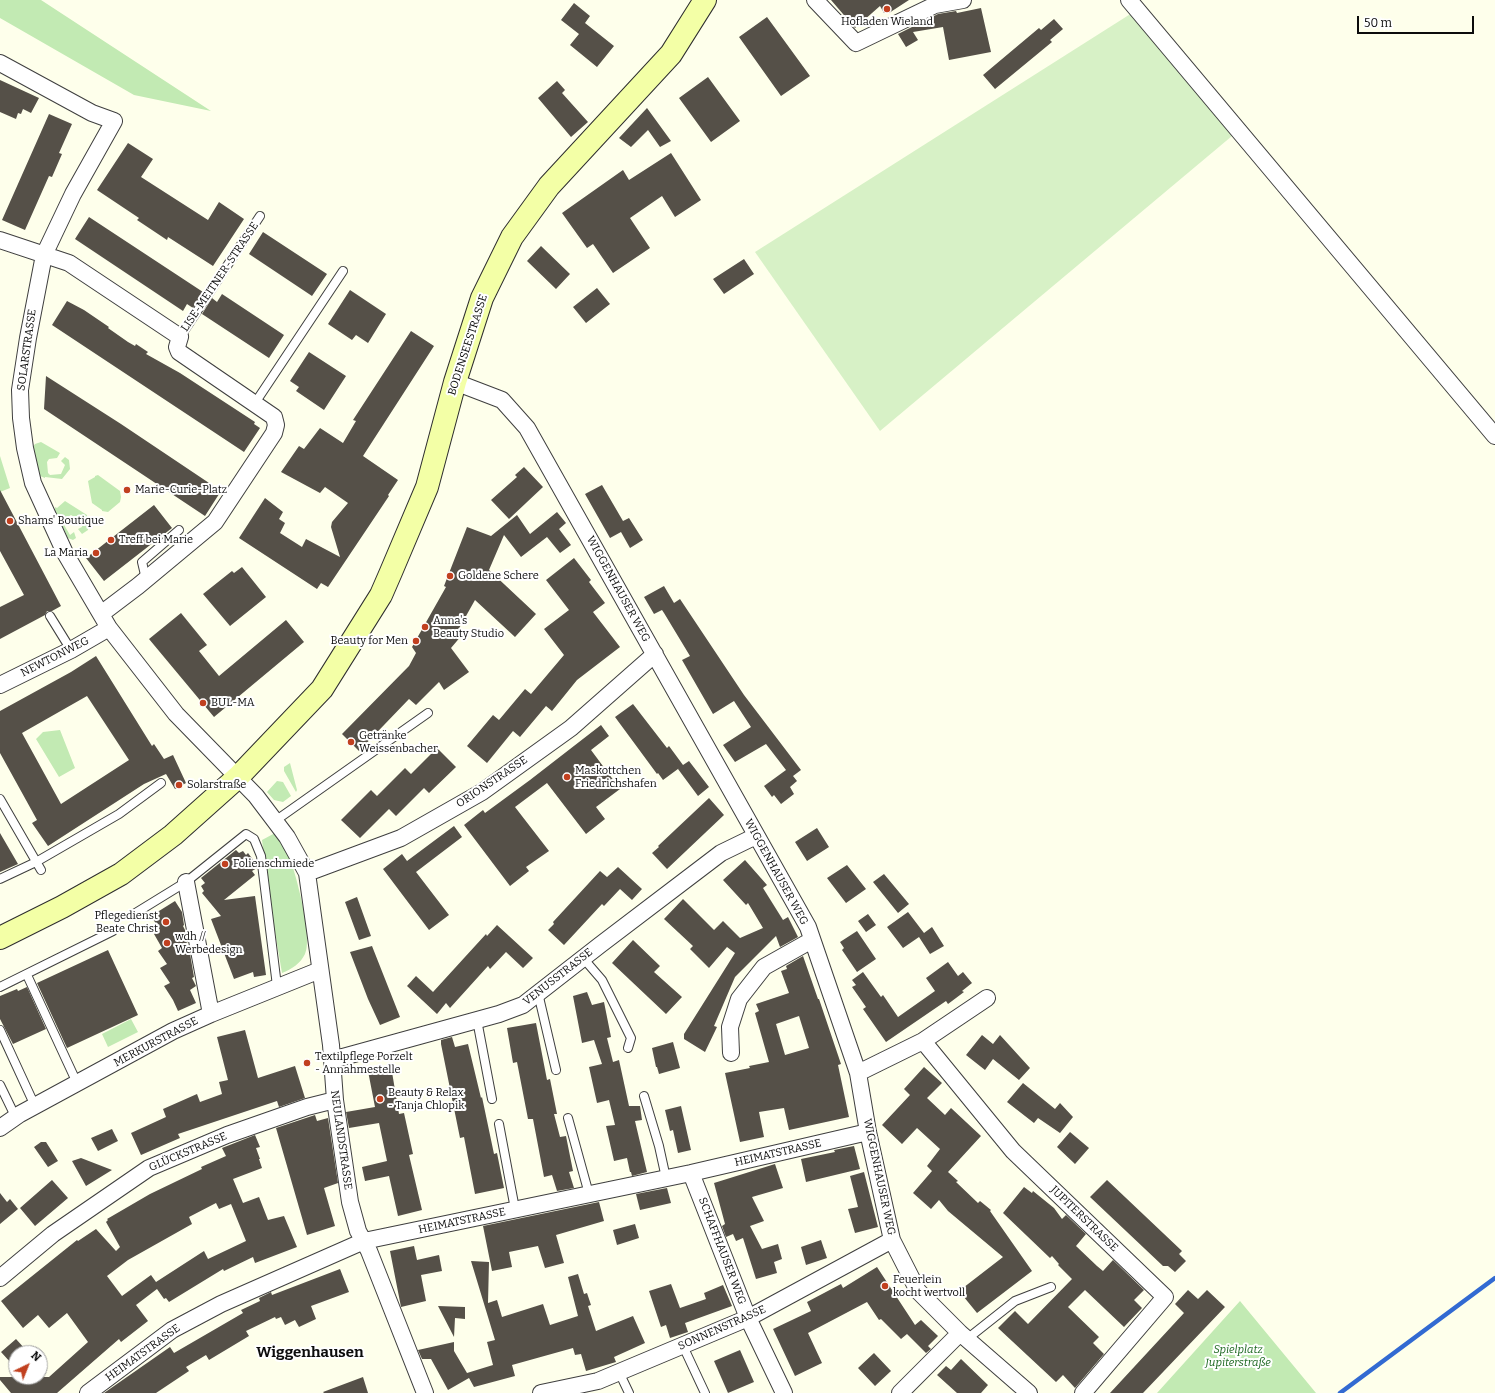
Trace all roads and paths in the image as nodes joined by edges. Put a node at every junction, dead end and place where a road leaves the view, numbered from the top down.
1 (705, 0) edge
2 (815, 0) edge
3 (963, 0) edge
4 (1129, 0) edge
5 (946, 2) edge
6 (0, 62) edge
7 (260, 216) dead end
8 (0, 240) edge
9 (44, 255) junction
10 (343, 271) dead end
11 (180, 337) junction
12 (455, 382) junction
13 (255, 403) junction
14 (1495, 436) edge
15 (179, 530) dead end
16 (146, 579) junction
17 (100, 614) junction
18 (50, 616) dead end
19 (109, 628) junction
20 (71, 650) junction
21 (655, 654) junction
22 (0, 684) edge
23 (428, 713) dead end
24 (238, 777) junction
25 (162, 782) dead end
26 (0, 799) edge
27 (275, 821) junction
28 (756, 836) junction
29 (36, 862) junction
30 (41, 870) dead end
31 (307, 873) junction
32 (0, 879) edge
33 (186, 882) junction
34 (134, 914) dead end
35 (113, 931) dead end
36 (0, 938) edge
37 (812, 940) junction
38 (583, 958) junction
39 (320, 970) junction
40 (27, 975) junction
41 (277, 986) junction
42 (0, 987) edge
43 (538, 993) junction
44 (987, 998) dead end
45 (211, 1014) junction
46 (477, 1020) junction
47 (0, 1030) edge
48 (923, 1041) junction
49 (628, 1048) dead end
50 (731, 1053) dead end
51 (332, 1060) junction
52 (556, 1070) dead end
53 (858, 1073) junction
54 (77, 1083) junction
55 (0, 1084) edge
56 (644, 1096) dead end
57 (492, 1099) dead end
58 (335, 1100) junction
59 (35, 1106) junction
60 (16, 1118) junction
61 (568, 1118) dead end
62 (500, 1124) dead end
63 (0, 1128) edge
64 (868, 1132) junction
65 (691, 1173) junction
66 (666, 1178) junction
67 (589, 1194) junction
68 (515, 1209) junction
69 (892, 1240) junction
70 (364, 1241) junction
71 (0, 1278) edge
72 (1051, 1287) dead end
73 (748, 1318) junction
74 (964, 1336) junction
75 (683, 1346) junction
76 (619, 1372) junction
77 (88, 1393) edge
78 (425, 1393) edge
79 (542, 1393) edge
80 (629, 1393) edge
81 (705, 1393) edge
82 (784, 1393) edge
83 (900, 1393) edge
84 (1029, 1393) edge
85 (1083, 1393) edge

1 - 12 main road, BODENSEESTRASSE
2 - 5 street
3 - 5 street
4 - 14 street
6 - 9 street, SOLARSTRASSE
7 - 11 lane, LISE-MEITNER-STRASSE
8 - 9 street, LISE-MEITNER-STRASSE
9 - 11 street, LISE-MEITNER-STRASSE
9 - 17 street, SOLARSTRASSE
10 - 13 lane
11 - 13 street, LISE-MEITNER-STRASSE
12 - 21 street, WIGGENHAUSER WEG
12 - 24 main road, BODENSEESTRASSE
13 - 16 street, LISE-MEITNER-STRASSE
15 - 16 lane
16 - 17 street, LISE-MEITNER-STRASSE
17 - 19 street, SOLARSTRASSE
18 - 20 lane
19 - 20 street, NEWTONWEG
19 - 24 street, SOLARSTRASSE
20 - 22 street, NEWTONWEG
21 - 28 street, WIGGENHAUSER WEG
21 - 31 street, ORIONSTRASSE
23 - 27 lane
24 - 27 street, NEULANDSTRASSE
24 - 36 main road, BODENSEESTRASSE
25 - 29 lane
26 - 29 lane
27 - 31 street, NEULANDSTRASSE
28 - 37 street, WIGGENHAUSER WEG
28 - 38 street, VENUSSTRASSE
29 - 30 lane
29 - 32 lane
31 - 39 street, NEULANDSTRASSE
33 - 34 lane
33 - 41 lane
33 - 45 street
35 - 40 lane
37 - 50 street
37 - 53 street, WIGGENHAUSER WEG
38 - 43 street, VENUSSTRASSE
38 - 49 lane
39 - 41 street, MERKURSTRASSE
39 - 51 street, NEULANDSTRASSE
40 - 42 lane
40 - 54 lane
41 - 45 street, MERKURSTRASSE
43 - 46 street, VENUSSTRASSE
43 - 52 lane
44 - 48 street
45 - 54 street, MERKURSTRASSE
46 - 51 street, VENUSSTRASSE
46 - 57 lane
47 - 59 lane
48 - 53 street
48 - 85 street, JUPITERSTRASSE
51 - 58 street, NEULANDSTRASSE
53 - 64 street, WIGGENHAUSER WEG
54 - 59 street, MERKURSTRASSE
55 - 60 lane
56 - 66 lane
58 - 70 street, NEULANDSTRASSE
58 - 71 street, GLÜCKSTRASSE
59 - 60 street, MERKURSTRASSE
60 - 63 street, MERKURSTRASSE
61 - 67 lane
62 - 68 lane
64 - 65 street, HEIMATSTRASSE
64 - 69 street, WIGGENHAUSER WEG
65 - 66 street, HEIMATSTRASSE
65 - 73 street, SCHAFFHAUSER WEG
66 - 67 street, HEIMATSTRASSE
67 - 68 street, HEIMATSTRASSE
68 - 70 street, HEIMATSTRASSE
69 - 73 street, SONNENSTRASSE
69 - 74 street, WIGGENHAUSER WEG
70 - 77 street, HEIMATSTRASSE
70 - 78 street, NEULANDSTRASSE
72 - 74 lane
73 - 75 street, SONNENSTRASSE
73 - 82 street, SCHAFFHAUSER WEG
74 - 83 street
74 - 84 street, WIGGENHAUSER WEG
75 - 76 street, SONNENSTRASSE
75 - 81 lane
76 - 79 street, SONNENSTRASSE
76 - 80 lane

